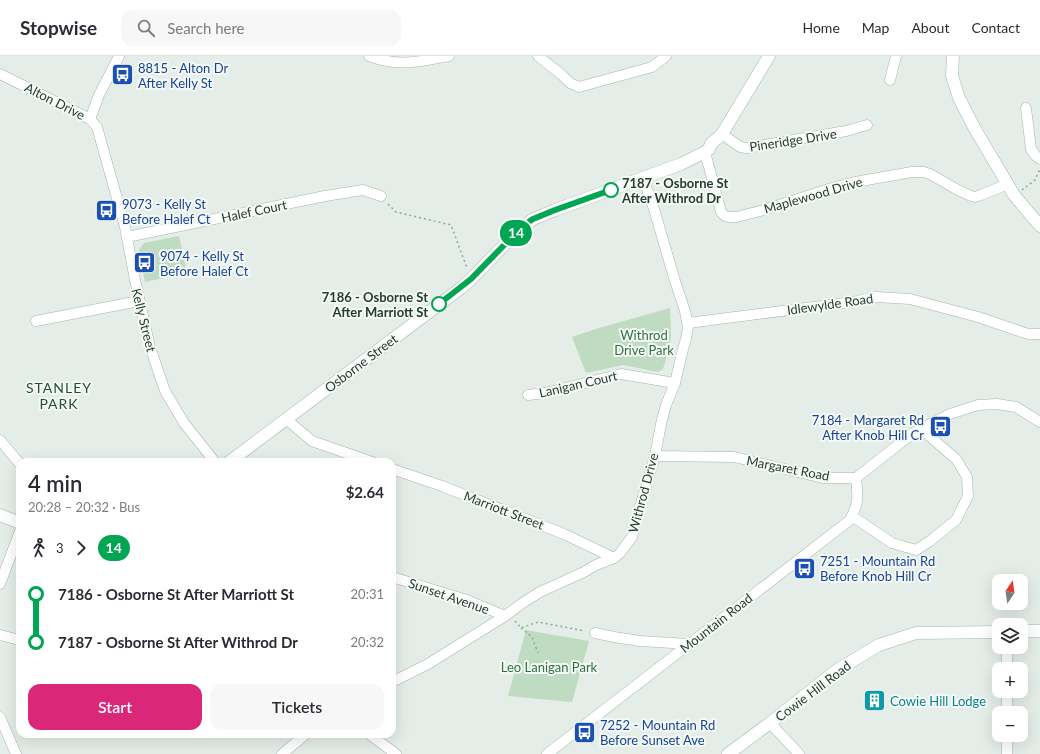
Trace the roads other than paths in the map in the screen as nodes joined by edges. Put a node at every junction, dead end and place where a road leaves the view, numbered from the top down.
1 (119, 56) edge
2 (369, 56) edge
3 (450, 56) edge
4 (538, 56) edge
5 (769, 56) edge
6 (896, 56) edge
7 (953, 56) edge
8 (665, 57) edge
9 (0, 74) edge
10 (890, 80) dead end
11 (1026, 108) dead end
12 (90, 119) junction
13 (867, 125) dead end
14 (722, 134) junction
15 (705, 152) junction
16 (1040, 159) edge
17 (643, 178) junction
18 (1008, 184) junction
19 (381, 196) road end
20 (1040, 226) edge
21 (127, 236) junction
22 (140, 301) junction
23 (36, 321) dead end
24 (688, 323) junction
25 (1040, 334) edge
26 (675, 383) junction
27 (528, 395) dead end
28 (286, 419) junction
29 (1040, 422) edge
30 (921, 429) junction
31 (0, 440) edge
32 (655, 456) junction
33 (212, 458) edge
34 (234, 458) edge
35 (361, 458) edge
36 (16, 459) edge
37 (396, 470) edge
38 (856, 478) junction
39 (0, 514) edge
40 (852, 516) junction
41 (16, 521) edge
42 (16, 542) edge
43 (614, 558) junction
44 (396, 578) edge
45 (0, 584) edge
46 (505, 616) junction
47 (1028, 631) edge
48 (1040, 631) edge
49 (992, 632) edge
50 (595, 633) road end
51 (0, 635) edge
52 (16, 639) edge
53 (688, 644) junction
54 (396, 680) edge
55 (0, 717) edge
56 (770, 723) junction
57 (301, 738) edge
58 (374, 738) edge
59 (1007, 742) edge
60 (16, 754) edge
61 (282, 754) edge
62 (396, 754) edge
63 (547, 754) edge
64 (728, 754) edge
65 (800, 754) edge
66 (1007, 754) edge

1 - 12 street, Alton Drive
2 - 3 street
4 - 8 street
5 - 14 street, Osborne Street
6 - 10 street
7 - 18 street
9 - 12 street, Alton Drive
11 - 16 street
12 - 21 street, Kelly Street
13 - 14 street, Pineridge Drive
14 - 15 street, Osborne Street
15 - 17 street, Osborne Street
15 - 18 street, Maplewood Drive
17 - 24 street, Withrod Drive
17 - 28 street, Osborne Street
18 - 20 street
19 - 21 street, Halef Court
21 - 22 street, Kelly Street
22 - 23 street
22 - 33 street, Kelly Street
24 - 25 street, Idlewylde Road
24 - 26 street, Withrod Drive
26 - 27 street, Lanigan Court
26 - 32 street, Withrod Drive
28 - 34 street, Osborne Street
28 - 35 street
29 - 30 street
30 - 38 street
30 - 40 street
31 - 36 street
32 - 38 street, Margaret Road
32 - 43 street, Withrod Drive
37 - 43 street, Marriott Street
38 - 40 street, Mountain Road
39 - 41 street
40 - 53 street, Mountain Road
42 - 45 street
43 - 46 street, Withrod Drive
44 - 46 street, Sunset Avenue
46 - 54 street, Withrod Drive
47 - 48 street
49 - 56 street, Cowie Hill Road
50 - 53 street
51 - 52 street
53 - 63 street, Mountain Road
55 - 60 street
56 - 64 street, Cowie Hill Road
56 - 65 street
57 - 61 street
58 - 62 street
59 - 66 street

